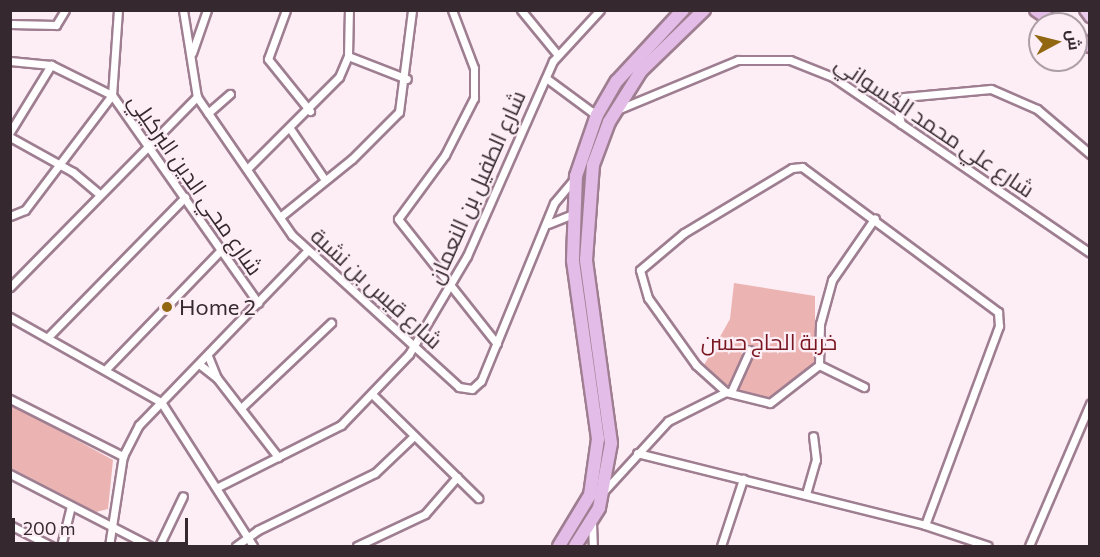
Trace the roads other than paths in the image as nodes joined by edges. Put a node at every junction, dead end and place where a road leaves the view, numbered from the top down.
1 (65, 10) edge
2 (118, 10) edge
3 (183, 10) edge
4 (207, 10) edge
5 (286, 10) edge
6 (350, 10) edge
7 (412, 10) edge
8 (452, 10) edge
9 (521, 10) edge
10 (600, 10) edge
11 (682, 10) edge
12 (704, 10) edge
13 (1085, 10) edge
14 (1089, 17) edge
15 (10, 24) edge
16 (557, 54) junction
17 (191, 56) junction
18 (348, 56) junction
19 (10, 60) edge
20 (51, 65) junction
21 (546, 78) junction
22 (407, 80) junction
23 (629, 90) junction
24 (231, 94) dead end
25 (112, 95) junction
26 (197, 97) junction
27 (636, 103) junction
28 (585, 107) junction
29 (616, 110) junction
30 (310, 111) junction
31 (596, 111) junction
32 (208, 113) junction
33 (901, 124) junction
34 (291, 130) junction
35 (10, 132) edge
36 (590, 136) junction
37 (10, 137) edge
38 (150, 144) junction
39 (1089, 154) edge
40 (57, 163) junction
41 (248, 169) junction
42 (576, 176) junction
43 (325, 180) junction
44 (100, 195) junction
45 (185, 197) junction
46 (573, 214) junction
47 (10, 216) edge
48 (280, 217) junction
49 (875, 218) junction
50 (544, 228) junction
51 (221, 250) junction
52 (307, 251) junction
53 (1089, 253) edge
54 (10, 287) edge
55 (451, 288) junction
56 (258, 303) junction
57 (10, 316) edge
58 (331, 322) dead end
59 (48, 337) junction
60 (415, 344) junction
61 (497, 344) junction
62 (750, 350) dead end
63 (208, 356) junction
64 (199, 364) junction
65 (819, 365) junction
66 (106, 369) junction
67 (217, 378) junction
68 (864, 387) dead end
69 (729, 392) junction
70 (374, 396) junction
71 (10, 399) edge
72 (161, 402) junction
73 (1089, 404) edge
74 (242, 408) junction
75 (414, 436) junction
76 (813, 436) dead end
77 (637, 453) junction
78 (123, 456) junction
79 (610, 456) junction
80 (278, 457) junction
81 (621, 471) junction
82 (10, 474) edge
83 (457, 477) junction
84 (743, 479) junction
85 (218, 488) junction
86 (605, 490) junction
87 (806, 494) junction
88 (183, 496) dead end
89 (478, 498) dead end
90 (71, 506) junction
91 (592, 522) junction
92 (10, 525) edge
93 (925, 525) junction
94 (112, 526) junction
95 (248, 538) junction
96 (51, 546) edge
97 (61, 546) edge
98 (109, 546) edge
99 (150, 546) edge
100 (159, 546) edge
101 (236, 546) edge
102 (253, 546) edge
103 (357, 546) edge
104 (559, 546) edge
105 (575, 546) edge
106 (593, 546) edge
107 (721, 546) edge
108 (988, 546) edge
109 (1029, 546) edge

1 - 15 street
2 - 25 street, شارع محي الدين البركيلي
3 - 17 street, شارع قيس بن نشبة
4 - 17 street
5 - 30 street
6 - 18 street
7 - 22 street
8 - 55 street
9 - 16 street
10 - 16 street, شارع الطفيل بن النعمان
11 - 31 highway
12 - 23 highway
13 - 14 main road
16 - 21 street, شارع الطفيل بن النعمان
17 - 26 street, شارع قيس بن نشبة
18 - 22 street
18 - 30 street
19 - 20 street
20 - 25 street
20 - 35 street
21 - 28 street, شارع الطفيل بن النعمان
21 - 55 street, شارع الطفيل بن النعمان
22 - 43 street
23 - 27 street
23 - 29 highway
24 - 32 street
25 - 38 street, شارع محي الدين البركيلي
25 - 40 street
26 - 32 street, شارع قيس بن نشبة
26 - 38 street
27 - 29 street, شارع علي محمد الكسواني
27 - 33 street, شارع علي محمد الكسواني
28 - 31 street, شارع الطفيل بن النعمان
28 - 36 street
29 - 79 highway
30 - 34 street
31 - 36 highway
32 - 41 street, شارع قيس بن نشبة
33 - 39 street
33 - 53 street, شارع علي محمد الكسواني
34 - 41 street
34 - 43 street
36 - 42 highway
37 - 40 street
38 - 44 street
38 - 45 street, شارع محي الدين البركيلي
40 - 44 street
40 - 47 street
41 - 48 street, شارع قيس بن نشبة
42 - 46 highway
42 - 50 street, شارع قيس بن نشبة
43 - 48 street
44 - 54 street
45 - 51 street, شارع محي الدين البركيلي
45 - 59 street
46 - 50 street
46 - 104 highway
48 - 52 street, شارع قيس بن نشبة
49 - 65 street
49 - 69 street
49 - 93 street
50 - 61 street, شارع قيس بن نشبة
51 - 56 street, شارع محي الدين البركيلي
51 - 66 street
52 - 56 street
52 - 60 street, شارع قيس بن نشبة
55 - 60 street, شارع الطفيل بن النعمان
55 - 61 street
56 - 63 street
57 - 59 street
58 - 74 street
59 - 66 street
60 - 61 street, شارع قيس بن نشبة
60 - 70 street, شارع الطفيل بن النعمان
62 - 69 street
63 - 64 street
63 - 67 street
64 - 67 street
64 - 72 street
65 - 68 street
65 - 69 street
66 - 72 street
67 - 74 street
69 - 77 street
70 - 75 street
70 - 80 street, شارع الطفيل بن النعمان
71 - 78 street
72 - 78 street
72 - 85 street
73 - 109 street
74 - 80 street
75 - 83 street
75 - 95 street
76 - 87 street
77 - 81 street
77 - 84 street
78 - 94 street
79 - 81 street
79 - 86 highway
80 - 85 street, شارع الطفيل بن النعمان
81 - 86 street
82 - 90 street
83 - 89 street
83 - 103 street
84 - 87 street
84 - 107 street
85 - 95 street
86 - 91 highway
87 - 93 street
88 - 100 street
90 - 94 street
90 - 97 street
91 - 105 highway
91 - 106 street
92 - 96 street
93 - 108 street
94 - 98 street
94 - 99 street
95 - 101 street
95 - 102 street

